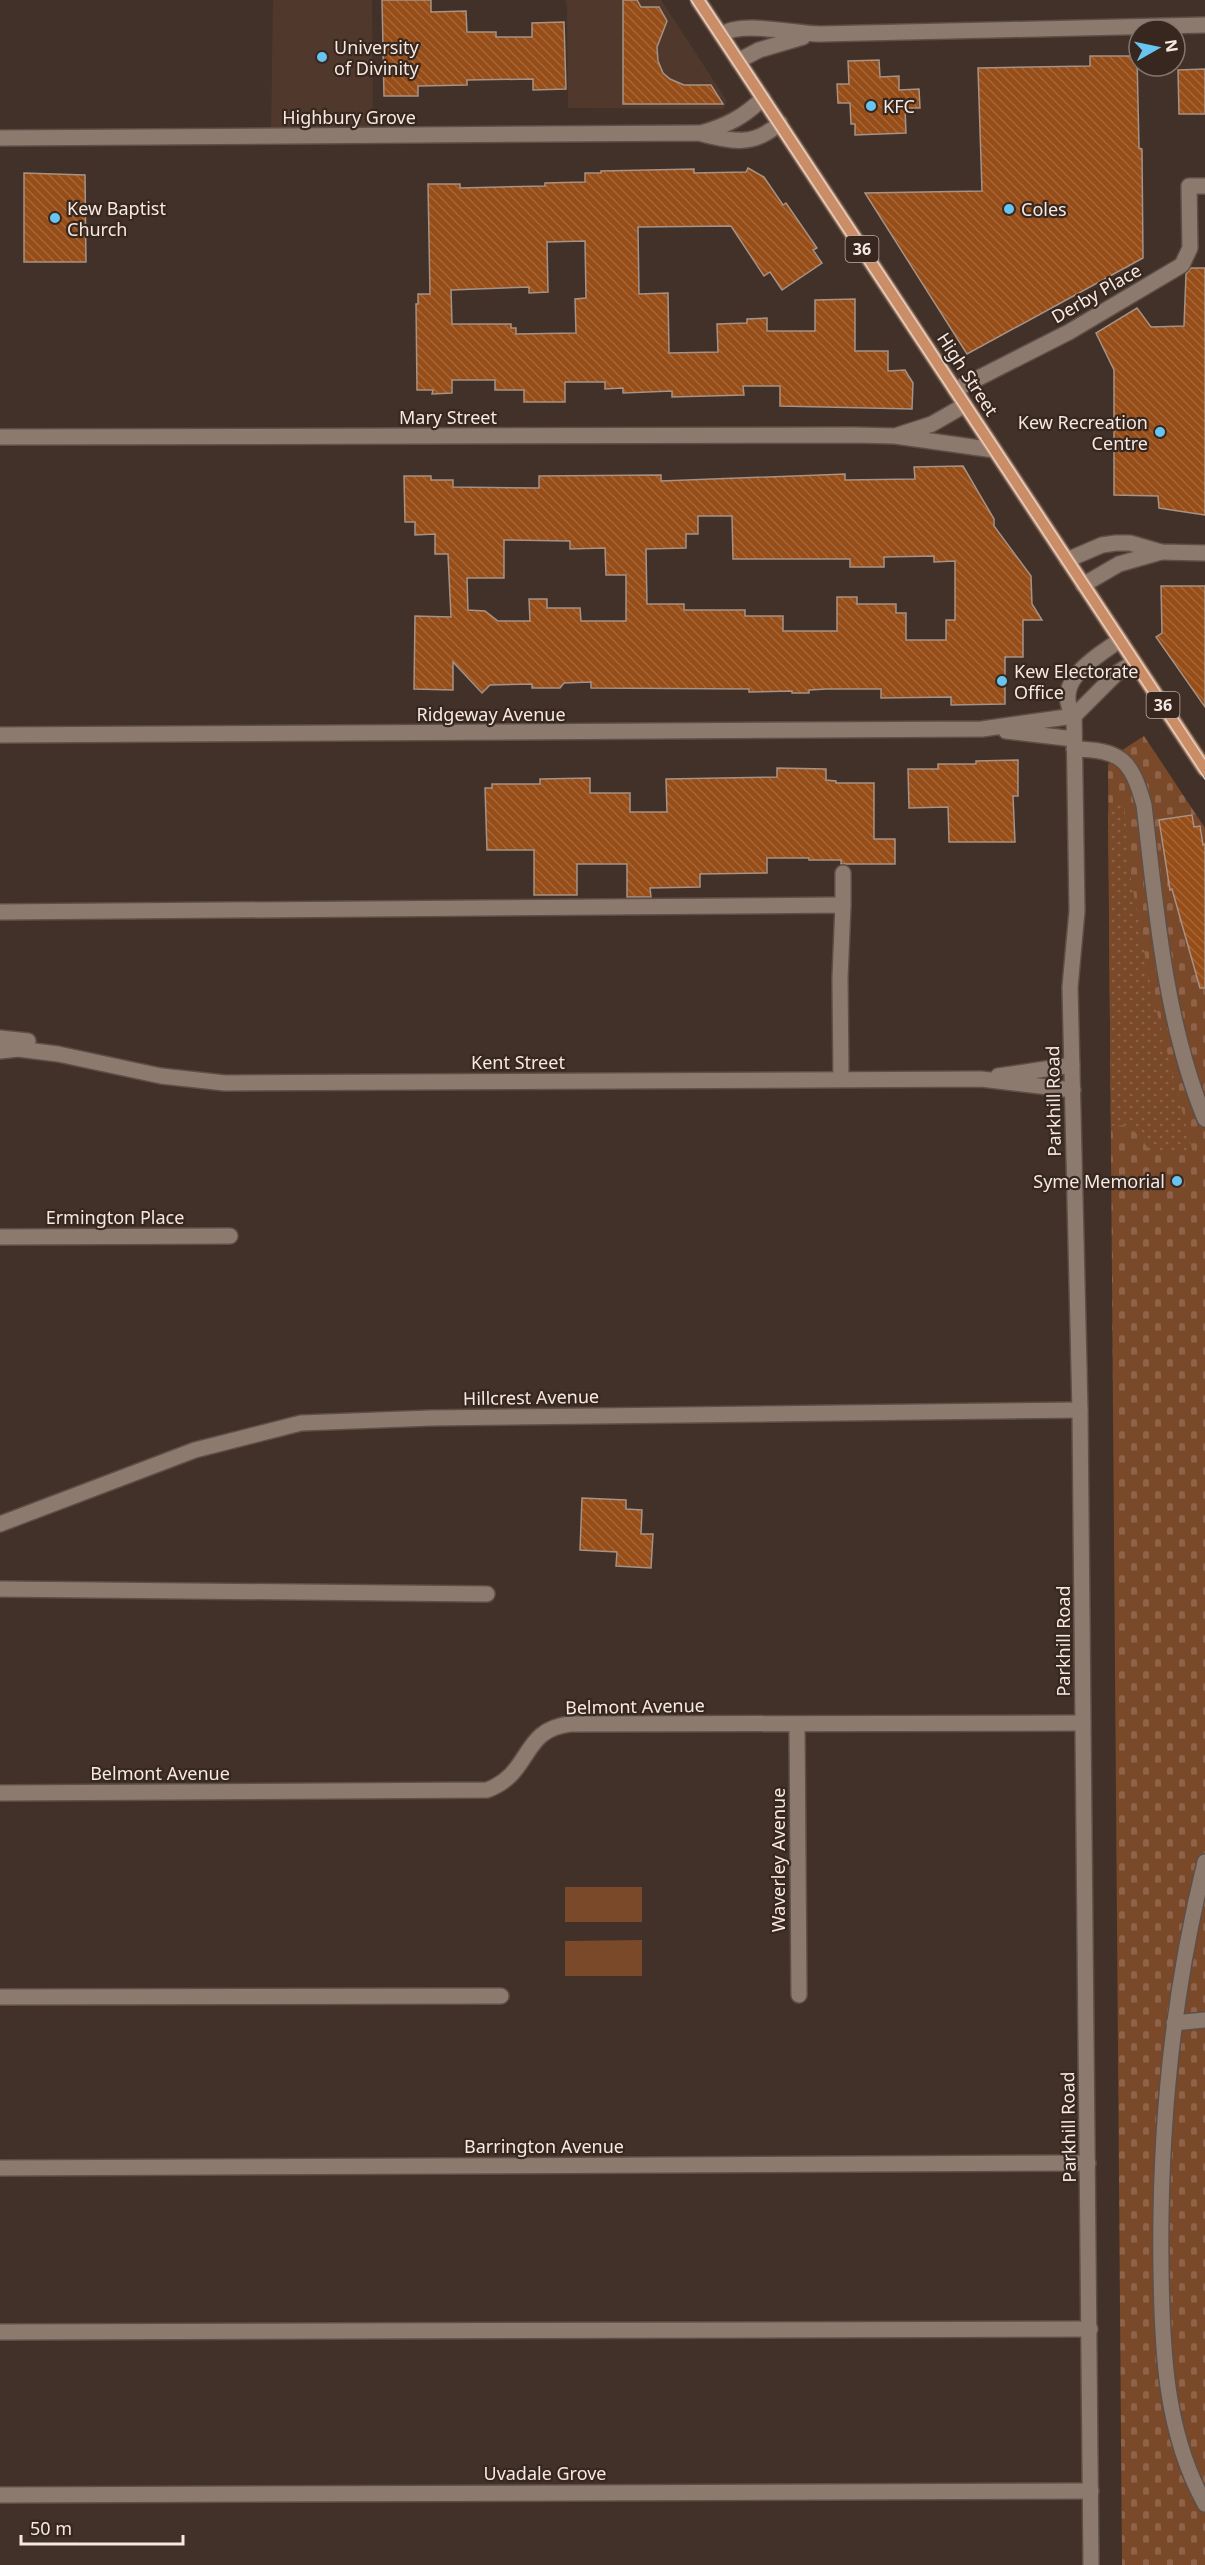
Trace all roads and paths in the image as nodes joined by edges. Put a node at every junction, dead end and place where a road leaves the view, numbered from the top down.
1 (698, 0) edge
2 (1205, 25) edge
3 (721, 34) junction
4 (815, 34) junction
5 (738, 61) junction
6 (763, 98) junction
7 (780, 123) junction
8 (698, 133) junction
9 (0, 138) edge
10 (1205, 186) edge
11 (955, 390) junction
12 (965, 405) junction
13 (896, 436) junction
14 (0, 437) edge
15 (994, 450) junction
16 (1161, 552) junction
17 (1205, 553) edge
18 (1067, 560) junction
19 (1083, 585) junction
20 (1120, 640) junction
21 (1134, 662) junction
22 (1074, 716) junction
23 (982, 729) junction
24 (0, 735) edge
25 (1074, 744) junction
26 (1198, 750) edge
27 (1205, 769) edge
28 (843, 873) dead end
29 (843, 905) junction
30 (0, 912) edge
31 (0, 1038) edge
32 (0, 1051) edge
33 (58, 1054) junction
34 (1072, 1065) junction
35 (841, 1079) junction
36 (981, 1079) junction
37 (1073, 1090) junction
38 (1205, 1119) edge
39 (230, 1236) dead end
40 (0, 1237) edge
41 (1080, 1410) junction
42 (0, 1524) edge
43 (0, 1589) edge
44 (487, 1594) dead end
45 (1083, 1723) junction
46 (797, 1725) junction
47 (0, 1793) edge
48 (1205, 1862) edge
49 (798, 1995) dead end
50 (501, 1996) dead end
51 (0, 1997) edge
52 (1205, 2020) edge
53 (1174, 2023) junction
54 (1088, 2163) junction
55 (0, 2168) edge
56 (1090, 2329) junction
57 (0, 2332) edge
58 (1091, 2491) junction
59 (0, 2494) edge
60 (1205, 2504) edge
61 (1091, 2565) edge

1 - 3 main road, High Street / 36
2 - 4 street
3 - 4 street
3 - 5 main road, High Street / 36
4 - 5 street
5 - 6 main road, High Street / 36
6 - 7 main road, High Street / 36
6 - 8 street, Highbury Grove
7 - 8 street, Highbury Grove
7 - 11 main road, High Street / 36
8 - 9 street, Highbury Grove
10 - 11 street, Derby Place
11 - 12 main road, High Street / 36
12 - 13 street, Mary Street
12 - 15 main road, High Street / 36
13 - 14 street, Mary Street
13 - 15 street, Mary Street
15 - 18 main road, High Street / 36
16 - 17 street
16 - 18 street
16 - 19 street
18 - 19 main road, High Street / 36
19 - 20 main road, High Street / 36
20 - 21 main road, High Street / 36
20 - 22 street, Parkhill Road
21 - 22 street
21 - 26 main road, High Street / 36
22 - 23 street, Ridgeway Avenue
22 - 25 street, Parkhill Road
23 - 24 street, Ridgeway Avenue
23 - 25 street, Ridgeway Avenue
25 - 34 street, Parkhill Road
25 - 38 street, Ridgeway Avenue
26 - 27 main road, High Street / 36
28 - 29 street
29 - 30 street
29 - 35 street
31 - 33 street, Kent Street
32 - 33 street, Kent Street
33 - 35 street, Kent Street
34 - 36 street, Kent Street
34 - 37 street, Parkhill Road
35 - 36 street, Kent Street
36 - 37 street, Kent Street
37 - 41 street, Parkhill Road
39 - 40 street, Ermington Place
41 - 42 street, Hillcrest Avenue
41 - 45 street, Parkhill Road
43 - 44 street
45 - 46 street, Belmont Avenue
45 - 54 street, Parkhill Road
46 - 47 street, Belmont Avenue
46 - 49 street, Waverley Avenue
48 - 53 street
50 - 51 street
52 - 53 street
53 - 60 street
54 - 55 street, Barrington Avenue
54 - 56 street, Parkhill Road
56 - 57 street
56 - 58 street, Parkhill Road
58 - 59 street, Uvadale Grove
58 - 61 street, Parkhill Road

